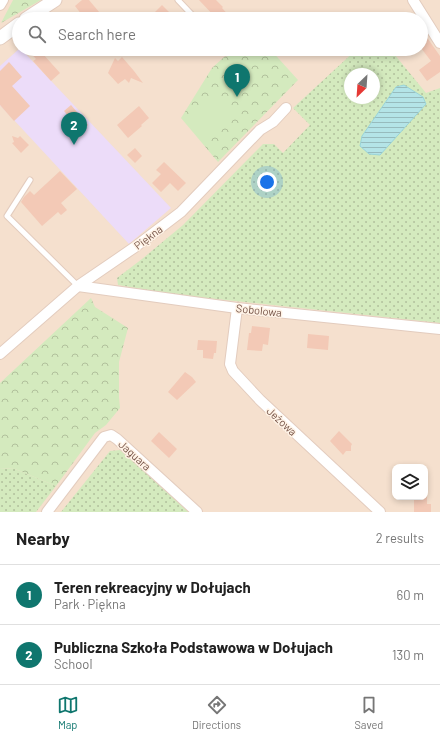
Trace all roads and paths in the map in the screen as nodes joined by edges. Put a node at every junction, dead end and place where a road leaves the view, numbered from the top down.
1 (3, 0) edge
2 (55, 0) edge
3 (178, 0) edge
4 (413, 0) edge
5 (0, 5) edge
6 (37, 12) edge
7 (189, 12) edge
8 (421, 12) edge
9 (428, 24) edge
10 (12, 29) edge
11 (0, 38) edge
12 (440, 43) edge
13 (286, 108) dead end
14 (30, 180) dead end
15 (78, 286) junction
16 (236, 308) junction
17 (440, 329) edge
18 (0, 354) edge
19 (47, 512) edge
20 (197, 512) edge
21 (380, 512) edge

1 - 5 street
2 - 6 street
3 - 7 lane
4 - 8 street
9 - 12 street
10 - 11 street
13 - 15 street, Piękna
14 - 15 lane
15 - 16 street, Sobolowa
15 - 18 street, Piękna
16 - 17 street, Sobolowa
16 - 21 street, Jeżowa
19 - 20 street, Jaguara

